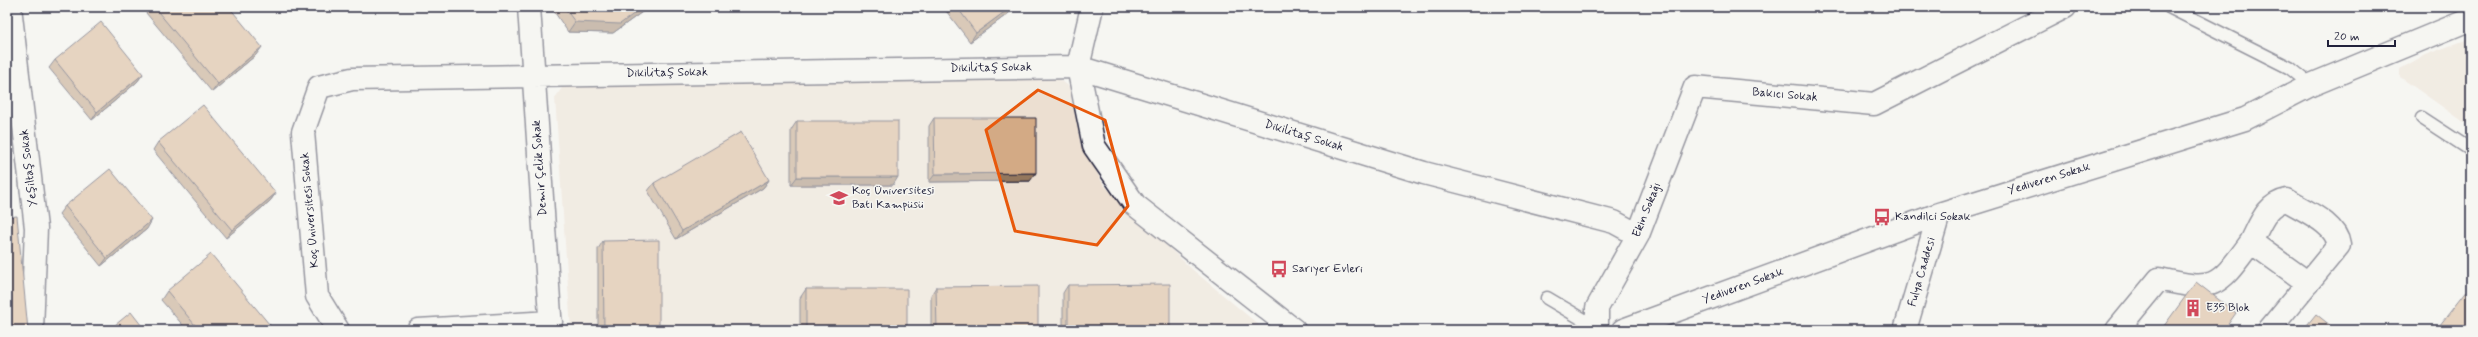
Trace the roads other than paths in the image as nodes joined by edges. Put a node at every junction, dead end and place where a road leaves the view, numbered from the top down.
1 (10, 7) edge
2 (529, 7) edge
3 (1092, 7) edge
4 (2065, 7) edge
5 (2169, 7) edge
6 (2471, 19) edge
7 (1078, 67) junction
8 (534, 76) junction
9 (2311, 85) junction
10 (319, 87) joint
11 (1695, 87) joint
12 (2422, 118) dead end
13 (2471, 150) edge
14 (1939, 214) junction
15 (1638, 236) junction
16 (2251, 242) junction
17 (2308, 283) junction
18 (1547, 298) dead end
19 (551, 326) edge
20 (1596, 328) edge
21 (32, 330) edge
22 (338, 330) edge
23 (418, 330) edge
24 (1294, 330) edge
25 (1623, 330) edge
26 (1905, 330) edge
27 (2117, 330) edge
28 (2269, 330) edge

1 - 21 street, Yeşiltaş Sokak
2 - 8 street, Demir Çelik Sokak
3 - 7 street
4 - 11 street, Bakıcı Sokak
5 - 9 lane
6 - 9 street, Yediveren Sokak
7 - 8 street, Dikilitaş Sokak
7 - 15 street, Dikilitaş Sokak
7 - 24 street
8 - 10 street, Dikilitaş Sokak
8 - 19 street, Demir Çelik Sokak
9 - 14 street, Yediveren Sokak
10 - 22 street, Koç Üniversitesi Sokak
11 - 15 street, Ekin Sokağı
12 - 13 lane
14 - 25 street, Yediveren Sokak
14 - 26 street, Fulya Caddesi
15 - 20 street, Ekin Sokağı
16 - 17 street
16 - 17 street
16 - 27 street
17 - 28 street
18 - 20 lane
19 - 23 street

